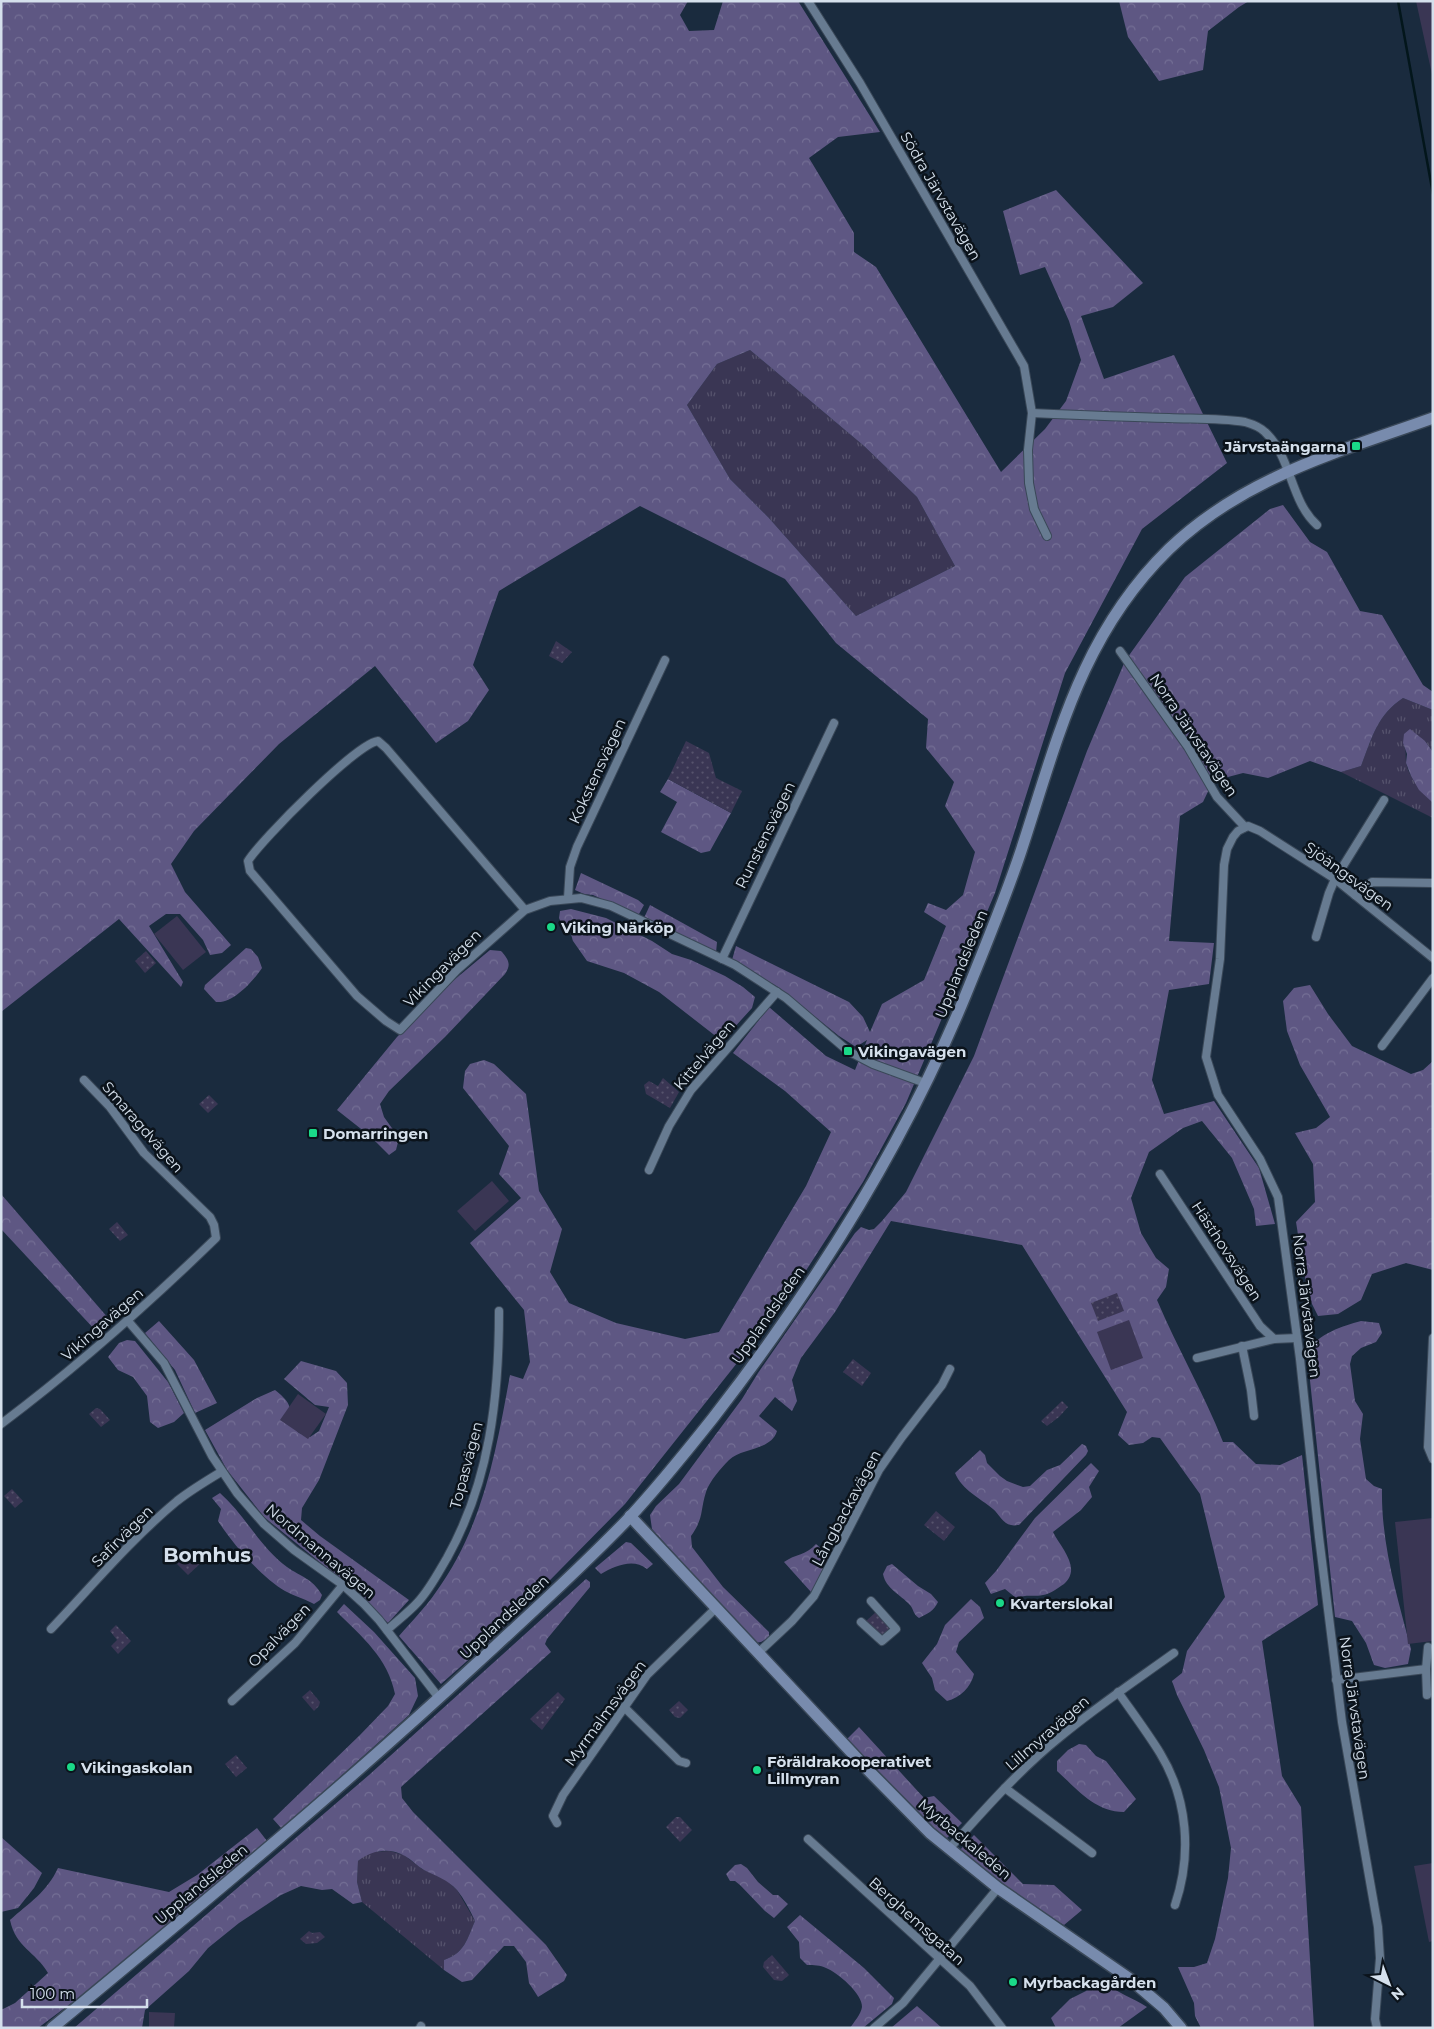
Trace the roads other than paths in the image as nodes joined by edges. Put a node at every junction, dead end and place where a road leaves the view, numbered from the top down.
1 (808, 1) edge
2 (1032, 412) junction
3 (1433, 418) edge
4 (1288, 470) junction
5 (1317, 524) dead end
6 (1048, 536) dead end
7 (1120, 651) dead end
8 (664, 660) dead end
9 (834, 723) dead end
10 (1384, 800) dead end
11 (1245, 827) junction
12 (1335, 879) junction
13 (1433, 883) edge
14 (1356, 894) junction
15 (568, 898) junction
16 (525, 910) junction
17 (1316, 937) dead end
18 (1433, 958) edge
19 (722, 959) junction
20 (1433, 978) edge
21 (777, 992) junction
22 (1382, 1046) dead end
23 (84, 1080) dead end
24 (926, 1083) junction
25 (649, 1170) dead end
26 (1160, 1174) dead end
27 (216, 1238) joint
28 (499, 1311) dead end
29 (128, 1321) junction
30 (1297, 1338) junction
31 (1433, 1338) edge
32 (1274, 1339) junction
33 (1242, 1346) junction
34 (1197, 1358) dead end
35 (950, 1369) dead end
36 (1254, 1416) dead end
37 (1, 1424) edge
38 (1433, 1459) edge
39 (221, 1472) junction
40 (630, 1516) junction
41 (343, 1585) junction
42 (871, 1601) dead end
43 (716, 1608) junction
44 (862, 1622) dead end
45 (51, 1629) dead end
46 (387, 1630) junction
47 (1428, 1647) dead end
48 (758, 1653) junction
49 (1174, 1653) dead end
50 (1426, 1669) junction
51 (1336, 1680) junction
52 (1118, 1692) junction
53 (1427, 1695) dead end
54 (439, 1698) junction
55 (232, 1701) dead end
56 (624, 1706) junction
57 (686, 1763) dead end
58 (1004, 1788) junction
59 (557, 1823) dead end
60 (808, 1839) dead end
61 (949, 1848) junction
62 (1092, 1853) dead end
63 (998, 1888) junction
64 (1175, 1906) dead end
65 (939, 1960) junction
66 (52, 2028) edge
67 (874, 2028) edge
68 (1002, 2028) edge
69 (1181, 2028) edge
70 (1377, 2028) edge

1 - 2 street, Södra Järvstavägen
2 - 4 street
2 - 6 street, Södra Järvstavägen
3 - 4 street, Upplandsleden
4 - 5 street
4 - 24 street, Upplandsleden
7 - 11 street, Norra Järvstavägen
8 - 15 street, Kokstensvägen
9 - 19 street, Runstensvägen
10 - 12 street
11 - 12 street, Sjöängsvägen
11 - 30 street, Norra Järvstavägen
12 - 14 street, Sjöängsvägen
12 - 17 street
13 - 14 street
14 - 18 street, Sjöängsvägen
15 - 16 street, Vikingavägen
15 - 19 street, Vikingavägen
16 - 16 street, Vikingavägen
19 - 21 street, Vikingavägen
20 - 22 street
21 - 24 street, Vikingavägen
21 - 25 street, Kittelvägen
23 - 27 street, Smaragdvägen
24 - 40 street, Upplandsleden
26 - 32 street, Hästhovsvägen
27 - 29 street, Vikingavägen
28 - 46 street, Topasvägen
29 - 37 street, Vikingavägen
29 - 39 street, Nordmannavägen
30 - 32 street
30 - 51 street, Norra Järvstavägen
31 - 38 street
32 - 33 street
33 - 34 street
33 - 36 street
35 - 48 street, Långbackavägen
39 - 41 street, Nordmannavägen
39 - 45 street, Safirvägen
40 - 43 street, Myrbackaleden
40 - 54 street, Upplandsleden
41 - 46 street, Nordmannavägen
41 - 55 street, Opalvägen
42 - 44 street
43 - 48 street, Myrbackaleden
43 - 56 street, Myrmalmsvägen
46 - 54 street, Nordmannavägen
47 - 50 street
48 - 61 street, Myrbackaleden
49 - 52 street, Lillmyravägen
50 - 51 street
50 - 53 street
51 - 70 street, Norra Järvstavägen
52 - 58 street, Lillmyravägen
52 - 64 street
54 - 66 street, Upplandsleden
56 - 57 street
56 - 59 street, Myrmalmsvägen
58 - 61 street, Lillmyravägen
58 - 62 street
60 - 65 street, Berghemsgatan
61 - 63 street, Myrbackaleden
63 - 65 street
63 - 69 street, Myrbackaleden
65 - 67 street
65 - 68 street, Berghemsgatan

